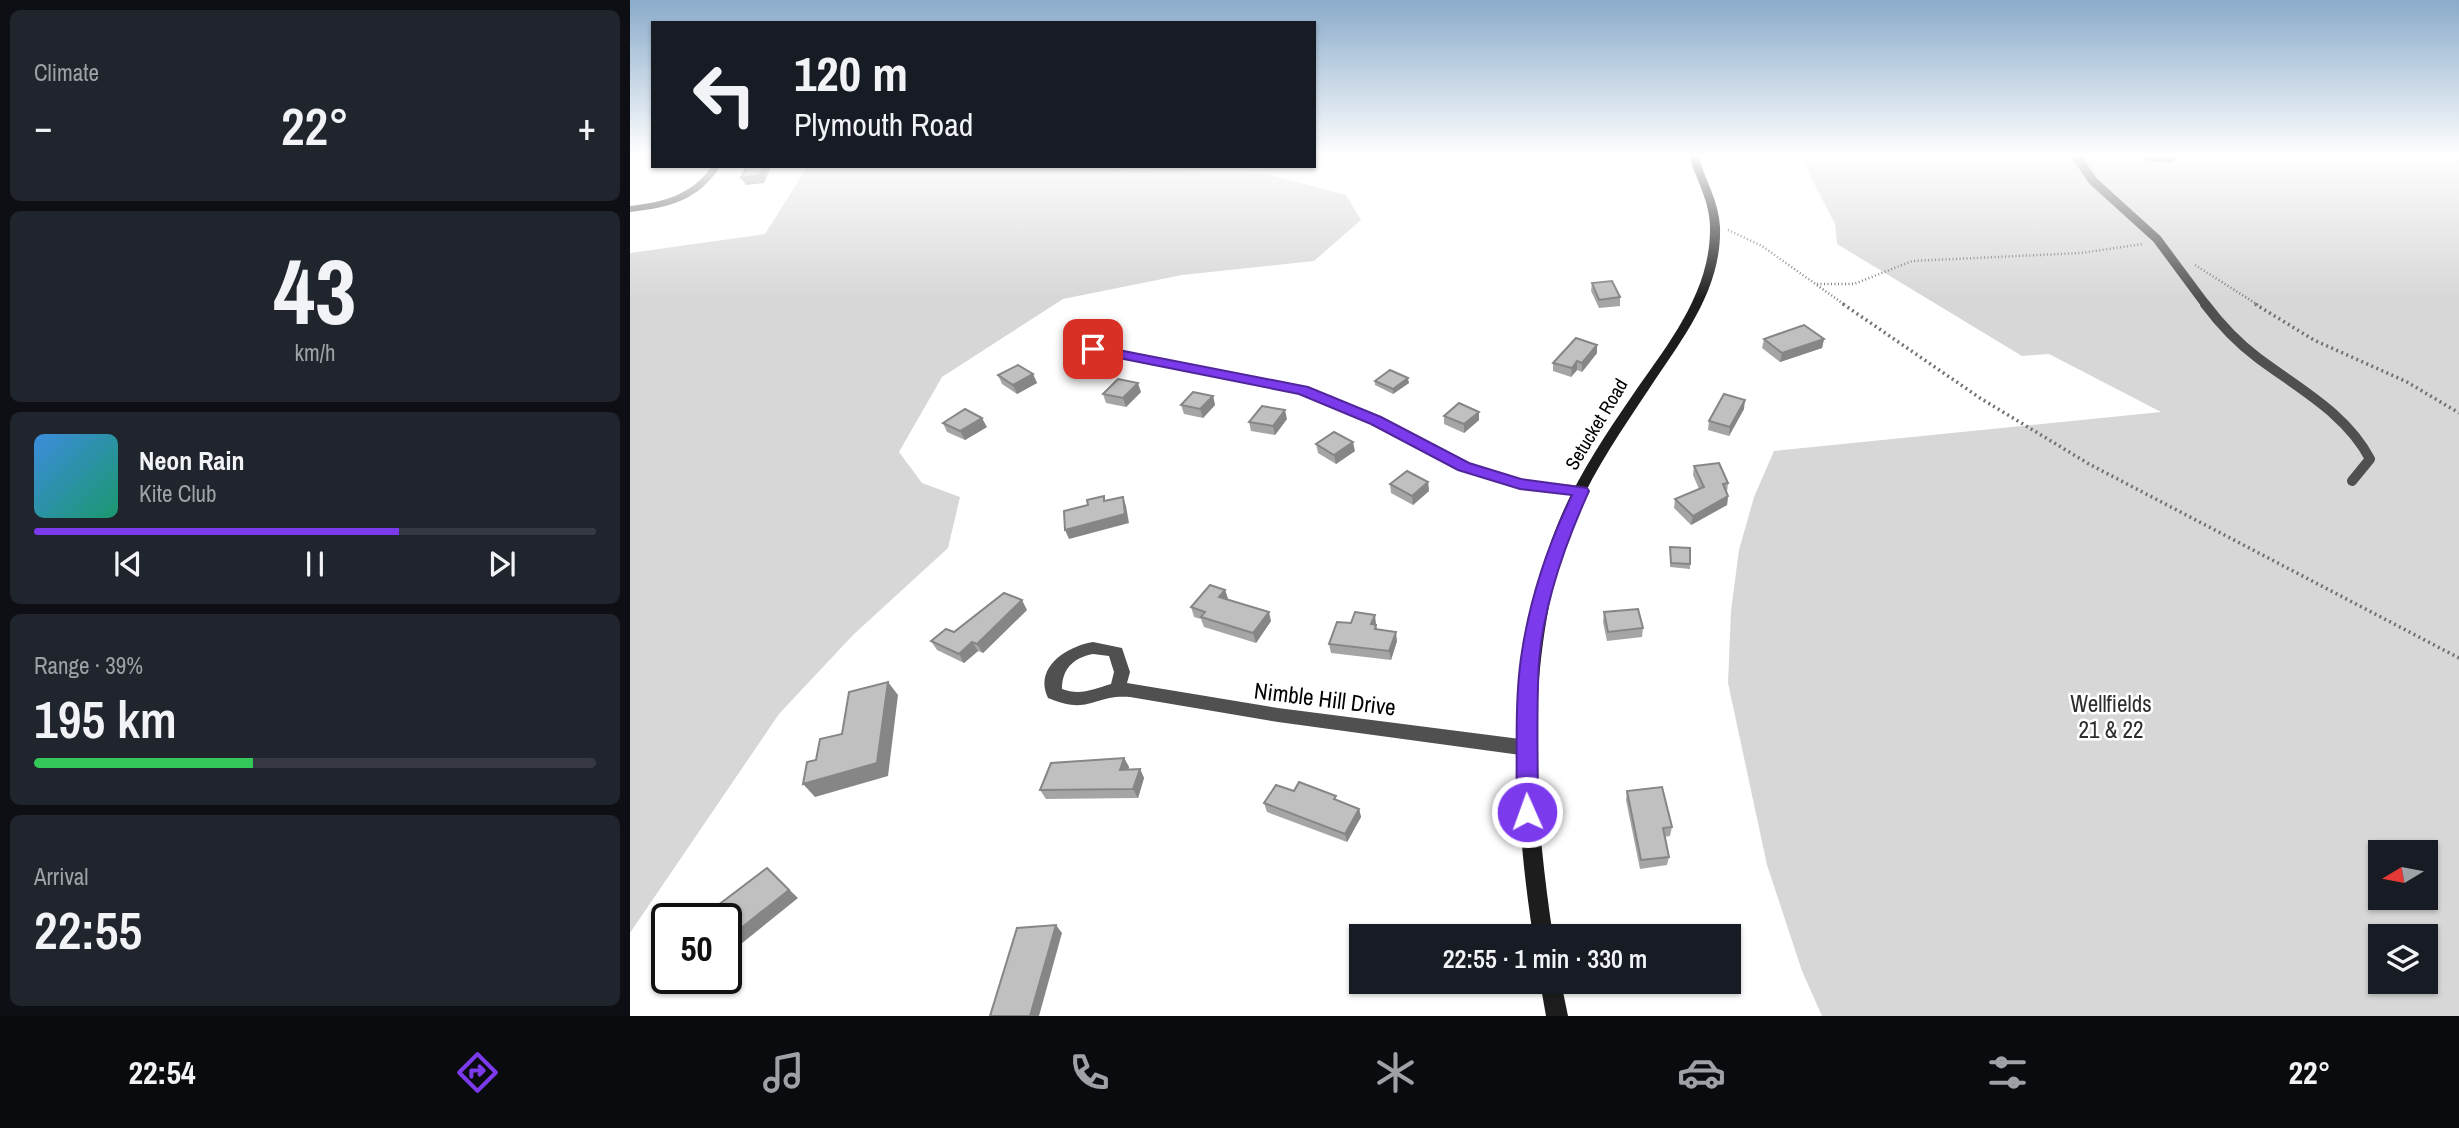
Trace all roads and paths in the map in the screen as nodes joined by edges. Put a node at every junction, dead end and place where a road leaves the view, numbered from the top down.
1 (655, 203) edge
2 (1710, 203) edge
3 (2117, 203) edge
4 (630, 209) edge
5 (1715, 226) junction
6 (2164, 249) junction
7 (1814, 284) junction
8 (1093, 349) dead end
9 (2459, 413) edge
10 (2352, 481) dead end
11 (1581, 491) junction
12 (2459, 658) edge
13 (1118, 687) dead end
14 (1527, 748) junction
15 (1541, 924) edge
16 (1553, 994) edge
17 (1557, 1016) edge

1 - 4 street
2 - 5 main road, Setucket Road
3 - 6 lane
5 - 7 path
5 - 11 main road, Setucket Road
6 - 7 path
6 - 9 path
6 - 10 lane
7 - 12 path
8 - 11 street
11 - 14 main road, Setucket Road
13 - 14 street, Nimble Hill Drive
14 - 15 main road, Setucket Road
16 - 17 main road

